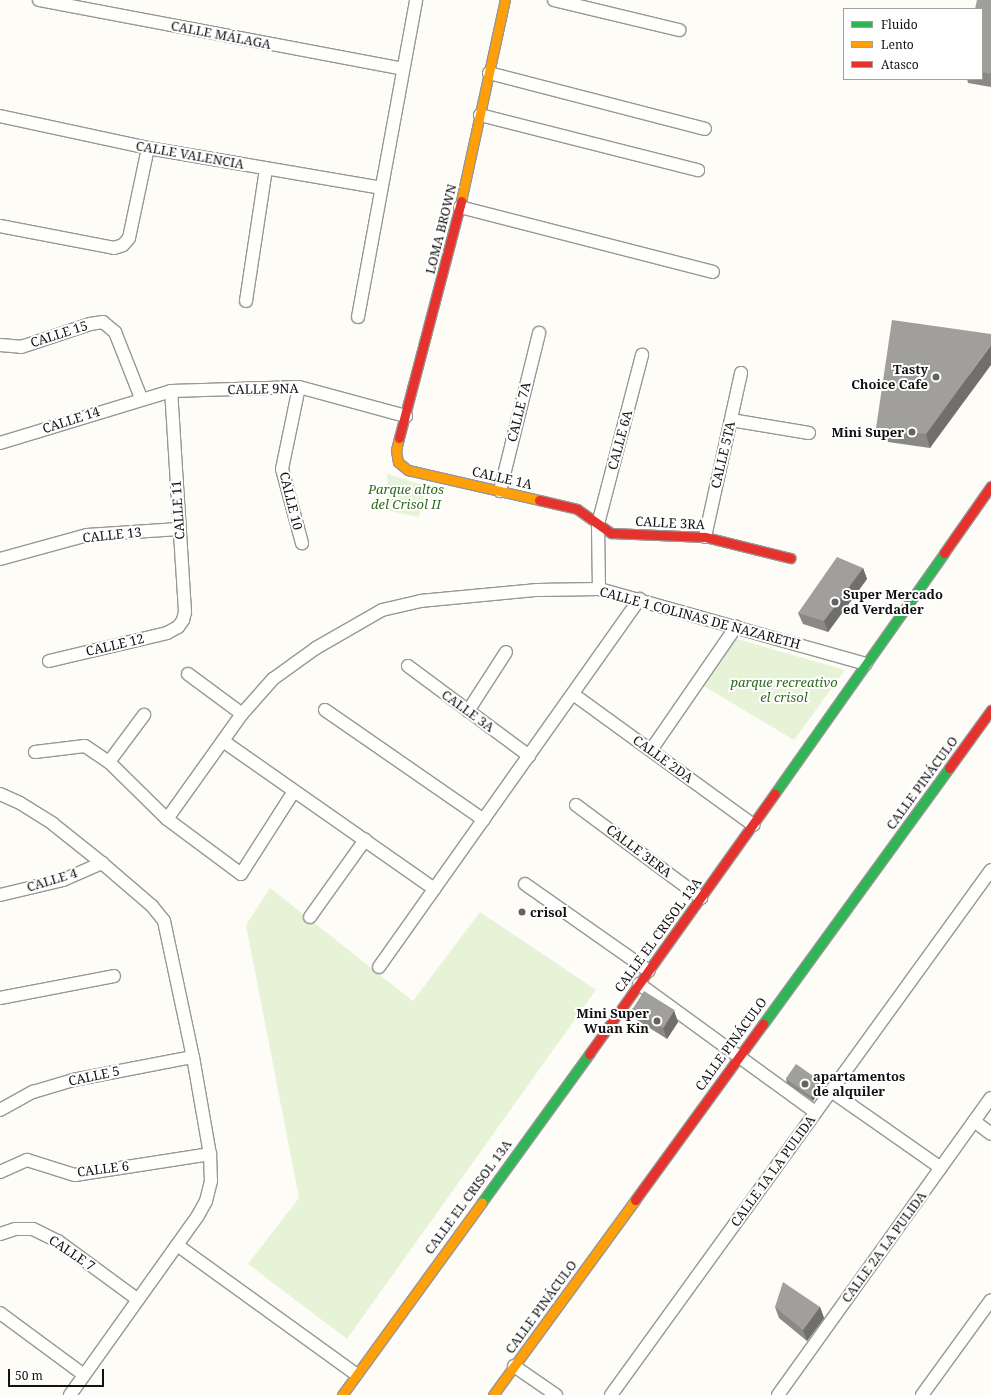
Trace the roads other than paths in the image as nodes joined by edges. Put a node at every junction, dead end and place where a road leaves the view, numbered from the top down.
1 (39, 0) edge
2 (416, 0) edge
3 (505, 0) edge
4 (554, 0) edge
5 (679, 30) dead end
6 (403, 69) junction
7 (489, 73) junction
8 (480, 115) junction
9 (0, 116) edge
10 (705, 130) dead end
11 (148, 148) junction
12 (266, 169) junction
13 (698, 170) dead end
14 (381, 188) junction
15 (460, 207) junction
16 (0, 226) edge
17 (713, 272) dead end
18 (246, 301) dead end
19 (358, 317) dead end
20 (539, 333) dead end
21 (0, 345) edge
22 (642, 355) dead end
23 (741, 373) dead end
24 (299, 387) junction
25 (171, 391) junction
26 (141, 398) junction
27 (406, 416) junction
28 (731, 420) junction
29 (809, 433) dead end
30 (0, 443) edge
31 (398, 462) joint
32 (990, 490) edge
33 (500, 491) junction
34 (598, 524) junction
35 (179, 529) junction
36 (705, 537) junction
37 (302, 543) dead end
38 (790, 558) dead end
39 (0, 559) edge
40 (599, 590) junction
41 (640, 599) junction
42 (178, 627) joint
43 (736, 627) junction
44 (506, 652) dead end
45 (49, 661) dead end
46 (866, 664) junction
47 (408, 666) dead end
48 (188, 674) dead end
49 (573, 694) junction
50 (325, 710) dead end
51 (991, 710) edge
52 (468, 711) junction
53 (242, 714) junction
54 (144, 715) dead end
55 (223, 741) junction
56 (651, 750) junction
57 (35, 752) dead end
58 (529, 756) junction
59 (108, 762) junction
60 (294, 790) junction
61 (0, 794) edge
62 (576, 805) dead end
63 (167, 819) junction
64 (484, 820) junction
65 (753, 825) junction
66 (365, 840) junction
67 (102, 863) junction
68 (991, 870) edge
69 (525, 884) dead end
70 (434, 889) junction
71 (0, 895) edge
72 (701, 898) junction
73 (310, 917) dead end
74 (379, 967) dead end
75 (649, 971) junction
76 (114, 976) dead end
77 (639, 984) junction
78 (0, 998) edge
79 (738, 1056) junction
80 (193, 1057) junction
81 (831, 1091) junction
82 (991, 1098) edge
83 (0, 1110) edge
84 (815, 1112) junction
85 (974, 1121) junction
86 (991, 1134) edge
87 (210, 1154) junction
88 (941, 1168) junction
89 (0, 1172) edge
90 (0, 1234) edge
91 (177, 1245) junction
92 (137, 1299) junction
93 (991, 1300) edge
94 (0, 1313) edge
95 (514, 1366) junction
96 (356, 1374) junction
97 (84, 1375) junction
98 (70, 1395) edge
99 (342, 1395) edge
100 (493, 1395) edge
101 (556, 1395) edge
102 (611, 1395) edge
103 (778, 1395) edge
104 (922, 1395) edge

1 - 6 street, CALLE MÁLAGA
2 - 6 street
3 - 7 street, LOMA BROWN
4 - 5 street
6 - 14 street
7 - 8 street, LOMA BROWN
7 - 10 street
8 - 13 street
8 - 15 street, LOMA BROWN
9 - 11 street, CALLE VALENCIA
11 - 12 street, CALLE VALENCIA
11 - 16 street
12 - 14 street, CALLE VALENCIA
12 - 18 street
14 - 19 street
15 - 17 street
15 - 27 street, LOMA BROWN
20 - 33 street, CALLE 7A
21 - 26 street, CALLE 15
22 - 34 street, CALLE 6A
23 - 28 street, CALLE 5TA
24 - 25 street, CALLE 9NA
24 - 27 street, CALLE 9NA
24 - 37 street, CALLE 10
25 - 26 street, CALLE 9NA
25 - 35 street, CALLE 11
26 - 30 street, CALLE 14
27 - 31 street, LOMA BROWN
28 - 29 street
28 - 36 street, CALLE 5TA
31 - 33 street, CALLE 1A
32 - 46 street, CALLE EL CRISOL 13A
33 - 34 street, CALLE 1A
34 - 36 street, CALLE 3RA
34 - 40 street, CALLE 6A
35 - 39 street, CALLE 13
35 - 42 street, CALLE 11
36 - 38 street, CALLE 3RA
40 - 41 street, CALLE 1 COLINAS DE NAZARETH
40 - 53 street, CALLE 1 COLINAS DE NAZARETH
41 - 43 street, CALLE 1 COLINAS DE NAZARETH
41 - 49 street
42 - 45 street, CALLE 12
43 - 46 street, CALLE 1 COLINAS DE NAZARETH
43 - 56 street
44 - 52 street
46 - 65 street, CALLE EL CRISOL 13A
47 - 52 street, CALLE 3A
48 - 53 street
49 - 56 street, CALLE 2DA
49 - 58 street
50 - 64 street
51 - 79 street, CALLE PINÁCULO
52 - 58 street, CALLE 3A
53 - 55 street, CALLE 1 COLINAS DE NAZARETH
54 - 59 street
55 - 60 street
55 - 63 street, CALLE 1 COLINAS DE NAZARETH
56 - 65 street, CALLE 2DA
57 - 59 street
58 - 64 street
59 - 63 street
60 - 63 street
60 - 66 street
61 - 67 street
62 - 72 street, CALLE 3ERA
64 - 70 street
65 - 72 street, CALLE EL CRISOL 13A
66 - 70 street
66 - 73 street
67 - 71 street, CALLE 4
67 - 80 street
68 - 81 street, CALLE 1A LA PULIDA
69 - 75 street
70 - 74 street
72 - 75 street, CALLE EL CRISOL 13A
75 - 77 street, CALLE EL CRISOL 13A
76 - 78 street
77 - 79 street
77 - 96 street, CALLE EL CRISOL 13A
79 - 84 street
79 - 95 street, CALLE PINÁCULO
80 - 83 street, CALLE 5
80 - 87 street
81 - 84 street, CALLE 1A LA PULIDA
81 - 88 street
82 - 85 street, CALLE 2A LA PULIDA
84 - 102 street, CALLE 1A LA PULIDA
85 - 86 street
85 - 88 street, CALLE 2A LA PULIDA
87 - 89 street, CALLE 6
87 - 91 street
88 - 103 street, CALLE 2A LA PULIDA
90 - 92 street, CALLE 7
91 - 92 street
91 - 96 street
92 - 97 street
93 - 104 street
94 - 97 street
95 - 100 street, CALLE PINÁCULO
95 - 101 street
96 - 99 street, CALLE EL CRISOL 13A
97 - 98 street

